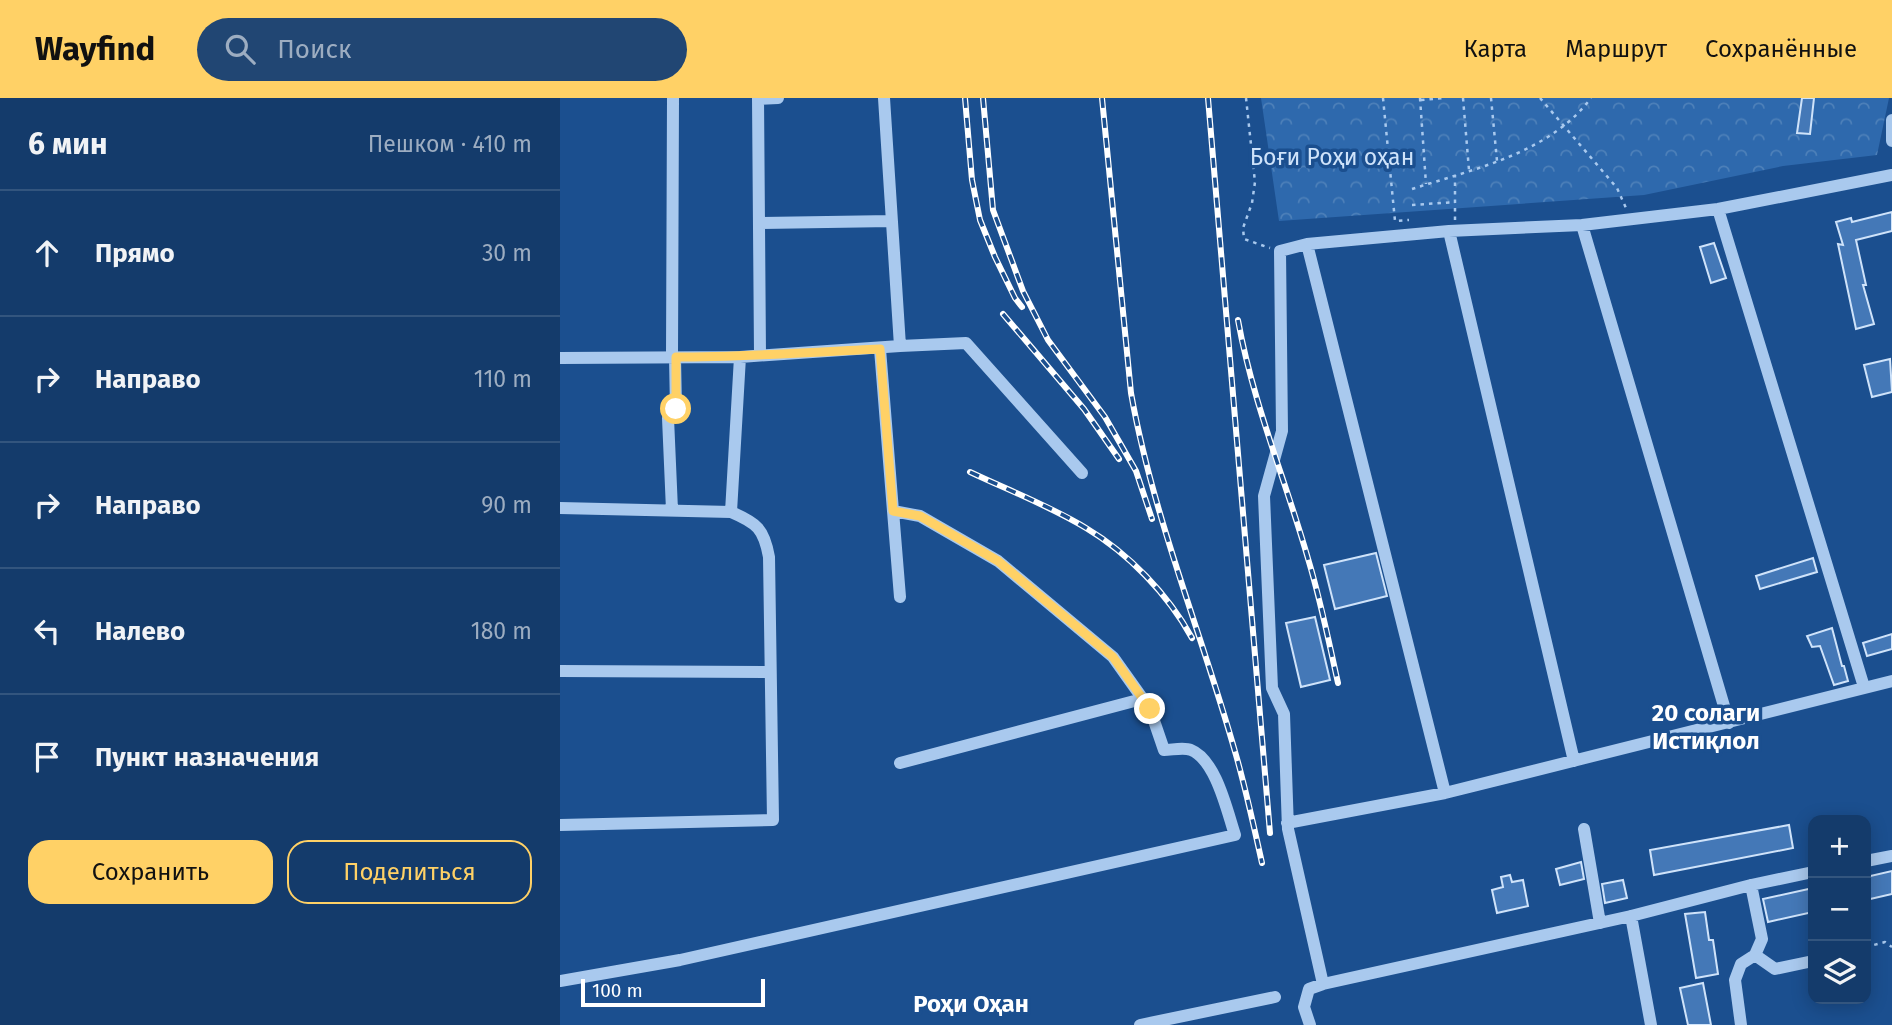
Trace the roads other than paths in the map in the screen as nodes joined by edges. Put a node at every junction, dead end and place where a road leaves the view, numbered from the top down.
1 (673, 98) edge
2 (758, 98) edge
3 (778, 98) edge
4 (884, 98) edge
5 (1892, 120) edge
6 (1892, 141) edge
7 (1892, 175) edge
8 (1718, 209) junction
9 (892, 221) junction
10 (759, 223) junction
11 (1583, 225) junction
12 (1452, 231) junction
13 (1307, 244) junction
14 (900, 346) junction
15 (880, 349) junction
16 (760, 354) junction
17 (674, 357) junction
18 (740, 357) junction
19 (560, 358) edge
20 (1082, 473) dead end
21 (560, 508) edge
22 (672, 510) junction
23 (893, 511) junction
24 (731, 512) junction
25 (900, 597) dead end
26 (560, 671) edge
27 (770, 672) junction
28 (1892, 681) edge
29 (1864, 687) junction
30 (1142, 699) junction
31 (1729, 723) junction
32 (1574, 761) junction
33 (900, 762) dead end
34 (1446, 793) junction
35 (1287, 823) junction
36 (560, 825) edge
37 (1584, 829) dead end
38 (1892, 856) edge
39 (1871, 860) edge
40 (1808, 873) edge
41 (1751, 885) junction
42 (1631, 916) junction
43 (1600, 923) junction
44 (1755, 955) junction
45 (1808, 962) edge
46 (560, 981) edge
47 (1323, 984) junction
48 (1275, 997) dead end
49 (1140, 1025) edge
50 (1310, 1025) edge
51 (1651, 1025) edge
52 (1741, 1025) edge

1 - 17 street
2 - 3 street
2 - 10 street
4 - 9 street
5 - 6 street
7 - 8 street
8 - 11 street
8 - 29 street
9 - 10 street
9 - 14 street
10 - 16 street
11 - 12 street
11 - 31 street
12 - 13 street
12 - 32 street
13 - 34 street
13 - 35 street
14 - 15 street
14 - 20 street
15 - 16 street
15 - 23 street
16 - 18 street
17 - 18 street
17 - 19 street
17 - 22 street
18 - 24 street
21 - 22 street
22 - 24 street
23 - 25 street
23 - 30 street
24 - 27 street
26 - 27 street
27 - 36 street
28 - 29 street
29 - 31 street
30 - 33 street
30 - 46 street
31 - 32 street
32 - 34 street
34 - 35 street
35 - 47 street
37 - 43 street
38 - 39 street
40 - 41 street
41 - 42 street
41 - 44 street
42 - 43 street
42 - 51 street
43 - 47 street
44 - 45 street
44 - 52 street
47 - 50 street
48 - 49 street

